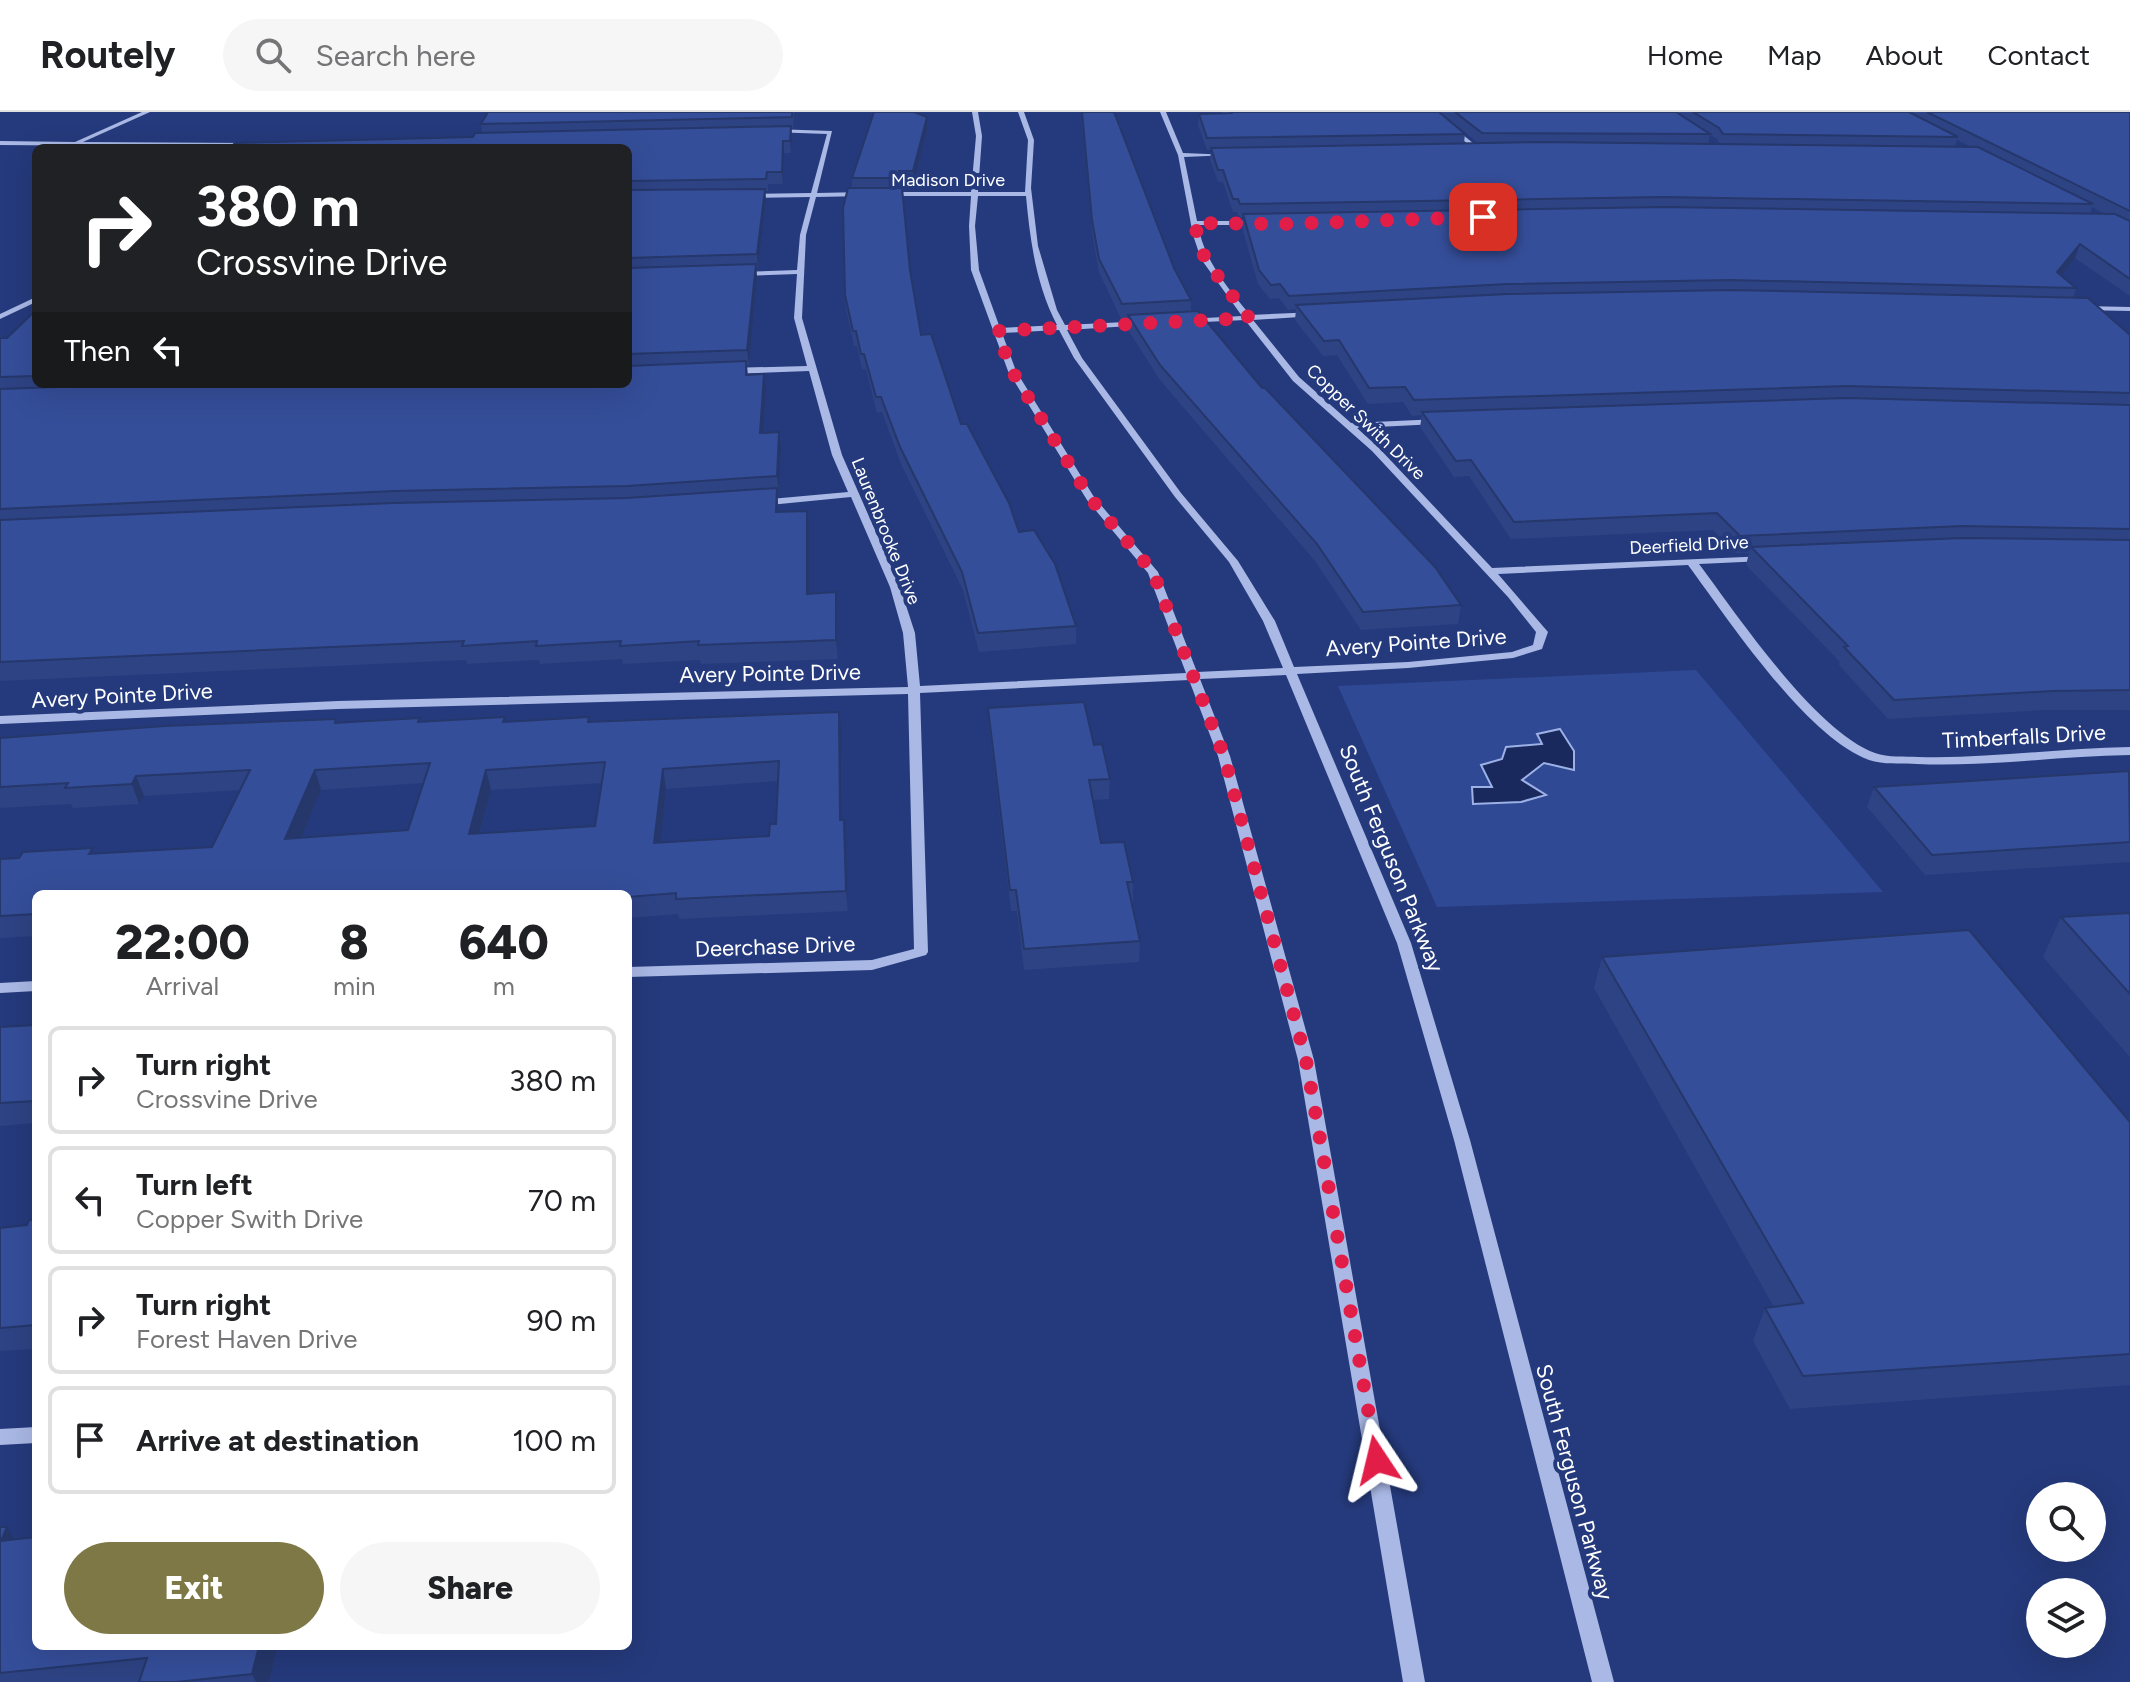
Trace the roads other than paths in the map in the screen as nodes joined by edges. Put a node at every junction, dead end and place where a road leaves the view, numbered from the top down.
1 (147, 112) edge
2 (975, 112) edge
3 (1021, 112) edge
4 (1163, 112) edge
5 (1432, 112) edge
6 (767, 131) edge
7 (0, 143) edge
8 (35, 144) edge
9 (72, 144) edge
10 (1477, 149) junction
11 (1493, 149) edge
12 (1465, 150) edge
13 (1181, 155) junction
14 (1243, 155) edge
15 (975, 193) junction
16 (1029, 194) junction
17 (813, 195) junction
18 (740, 196) edge
19 (1194, 223) junction
20 (1269, 224) edge
21 (799, 272) junction
22 (721, 275) edge
23 (32, 301) edge
24 (2072, 308) edge
25 (2119, 309) junction
26 (2130, 309) edge
27 (1324, 313) edge
28 (0, 317) edge
29 (1249, 318) junction
30 (2130, 318) edge
31 (1171, 322) edge
32 (1156, 323) edge
33 (1062, 328) junction
34 (997, 331) junction
35 (811, 368) junction
36 (719, 372) edge
37 (1449, 420) edge
38 (1349, 426) junction
39 (854, 494) junction
40 (740, 504) edge
41 (1784, 557) edge
42 (1691, 561) junction
43 (1489, 571) junction
44 (1538, 647) joint
45 (1289, 670) junction
46 (1193, 674) junction
47 (914, 690) junction
48 (0, 720) edge
49 (2130, 751) edge
50 (921, 952) joint
51 (632, 972) edge
52 (32, 986) edge
53 (0, 988) edge
54 (32, 1435) edge
55 (0, 1437) edge
56 (1414, 1682) edge
57 (1603, 1682) edge

1 - 9 street
2 - 15 street
3 - 16 street, South Ferguson Parkway
4 - 13 street, Copper Swith Drive
5 - 10 street
6 - 17 street, Laurenbrooke Drive
7 - 8 street
10 - 11 street
10 - 12 street
13 - 14 street
13 - 19 street, Copper Swith Drive
15 - 16 street, Madison Drive
15 - 17 street, Madison Drive
15 - 34 street
16 - 33 street, South Ferguson Parkway
17 - 18 street, Madison Drive
17 - 21 street, Laurenbrooke Drive
19 - 20 street
19 - 29 street, Copper Swith Drive
21 - 22 street
21 - 35 street, Laurenbrooke Drive
23 - 28 street
24 - 25 street
25 - 26 street
25 - 30 street
27 - 29 street
29 - 31 street
29 - 38 street, Copper Swith Drive
32 - 33 street
33 - 34 street
33 - 45 street, South Ferguson Parkway
34 - 46 street
35 - 36 street
35 - 39 street, Laurenbrooke Drive
37 - 38 street
38 - 43 street, Copper Swith Drive
39 - 40 street
39 - 47 street, Laurenbrooke Drive
41 - 42 street, Deerfield Drive
42 - 43 street, Deerfield Drive
42 - 49 street, Timberfalls Drive
43 - 44 street, Copper Swith Drive
44 - 45 street, Avery Pointe Drive
45 - 46 street, Avery Pointe Drive
45 - 57 street, South Ferguson Parkway
46 - 47 street, Avery Pointe Drive
46 - 56 street
47 - 48 street, Avery Pointe Drive
47 - 50 street, Laurenbrooke Drive
50 - 51 street, Deerchase Drive
52 - 53 street
54 - 55 street

